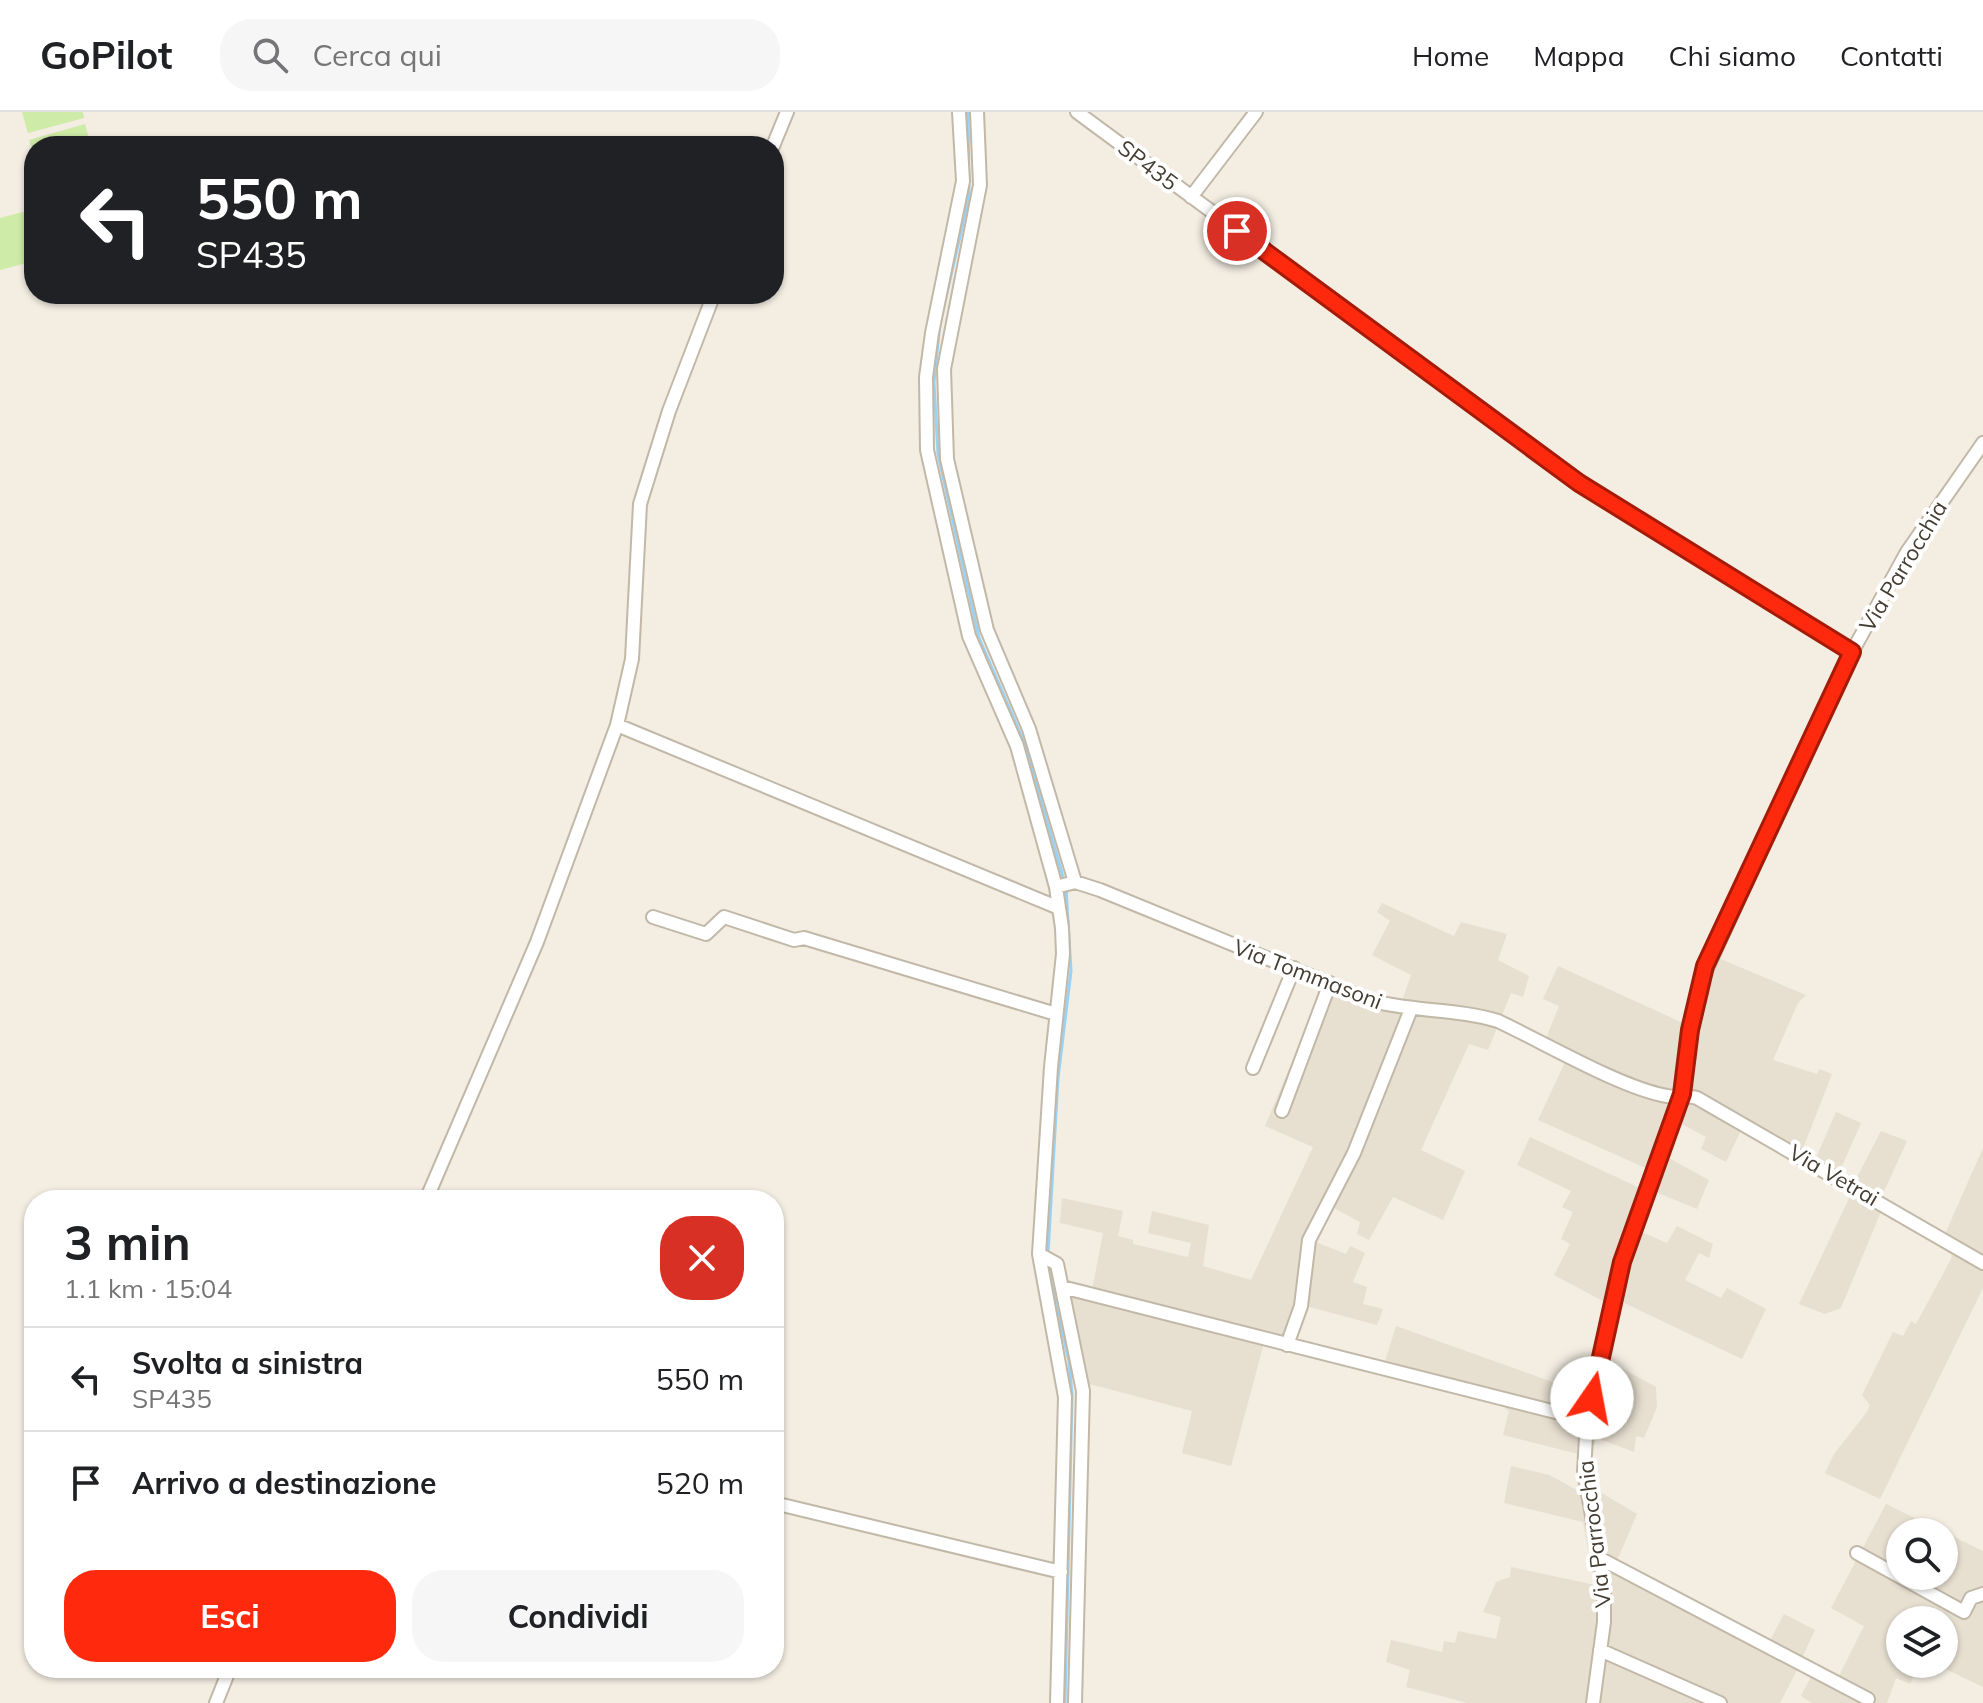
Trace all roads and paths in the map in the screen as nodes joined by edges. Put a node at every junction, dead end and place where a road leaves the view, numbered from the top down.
1 (787, 112) edge
2 (959, 112) edge
3 (977, 112) edge
4 (1077, 112) edge
5 (1256, 112) edge
6 (777, 136) edge
7 (1191, 197) junction
8 (710, 304) edge
9 (1983, 443) edge
10 (940, 474) junction
11 (1852, 652) junction
12 (617, 725) junction
13 (1066, 884) junction
14 (1059, 908) junction
15 (653, 917) dead end
16 (1294, 968) junction
17 (1330, 983) junction
18 (1411, 1009) junction
19 (1056, 1014) junction
20 (1253, 1068) dead end
21 (1682, 1094) junction
22 (1282, 1111) dead end
23 (430, 1190) edge
24 (1045, 1257) junction
25 (1983, 1263) edge
26 (1062, 1287) junction
27 (1287, 1345) junction
28 (1587, 1420) junction
29 (784, 1505) edge
30 (1857, 1553) dead end
31 (1601, 1559) junction
32 (1061, 1572) junction
33 (1983, 1594) edge
34 (1600, 1650) junction
35 (226, 1678) edge
36 (1868, 1699) dead end
37 (216, 1703) edge
38 (1057, 1703) edge
39 (1075, 1703) edge
40 (1593, 1703) edge
41 (1720, 1703) edge

1 - 6 street
2 - 10 street
3 - 10 street
4 - 7 street, SP435
5 - 7 street
7 - 11 street, SP435
8 - 12 street
9 - 11 street, Via Parrocchia
10 - 13 street
10 - 13 street
11 - 21 street, Via Parrocchia
12 - 14 street
12 - 23 street
13 - 14 street
13 - 16 street, Via Tommasoni
14 - 19 street
15 - 19 street
16 - 17 street, Via Tommasoni
16 - 20 street
17 - 18 street, Via Tommasoni
17 - 22 street
18 - 21 street, Via Tommasoni
18 - 27 street
19 - 24 street
21 - 25 street, Via Vetrai
21 - 28 street, Via Parrocchia
24 - 26 street
24 - 32 street
26 - 27 street
26 - 39 street
27 - 28 street
28 - 31 street, Via Parrocchia
29 - 32 street
30 - 33 street
31 - 34 street, Via Parrocchia
31 - 36 street
32 - 38 street
34 - 40 street, Via Parrocchia
34 - 41 street
35 - 37 street

